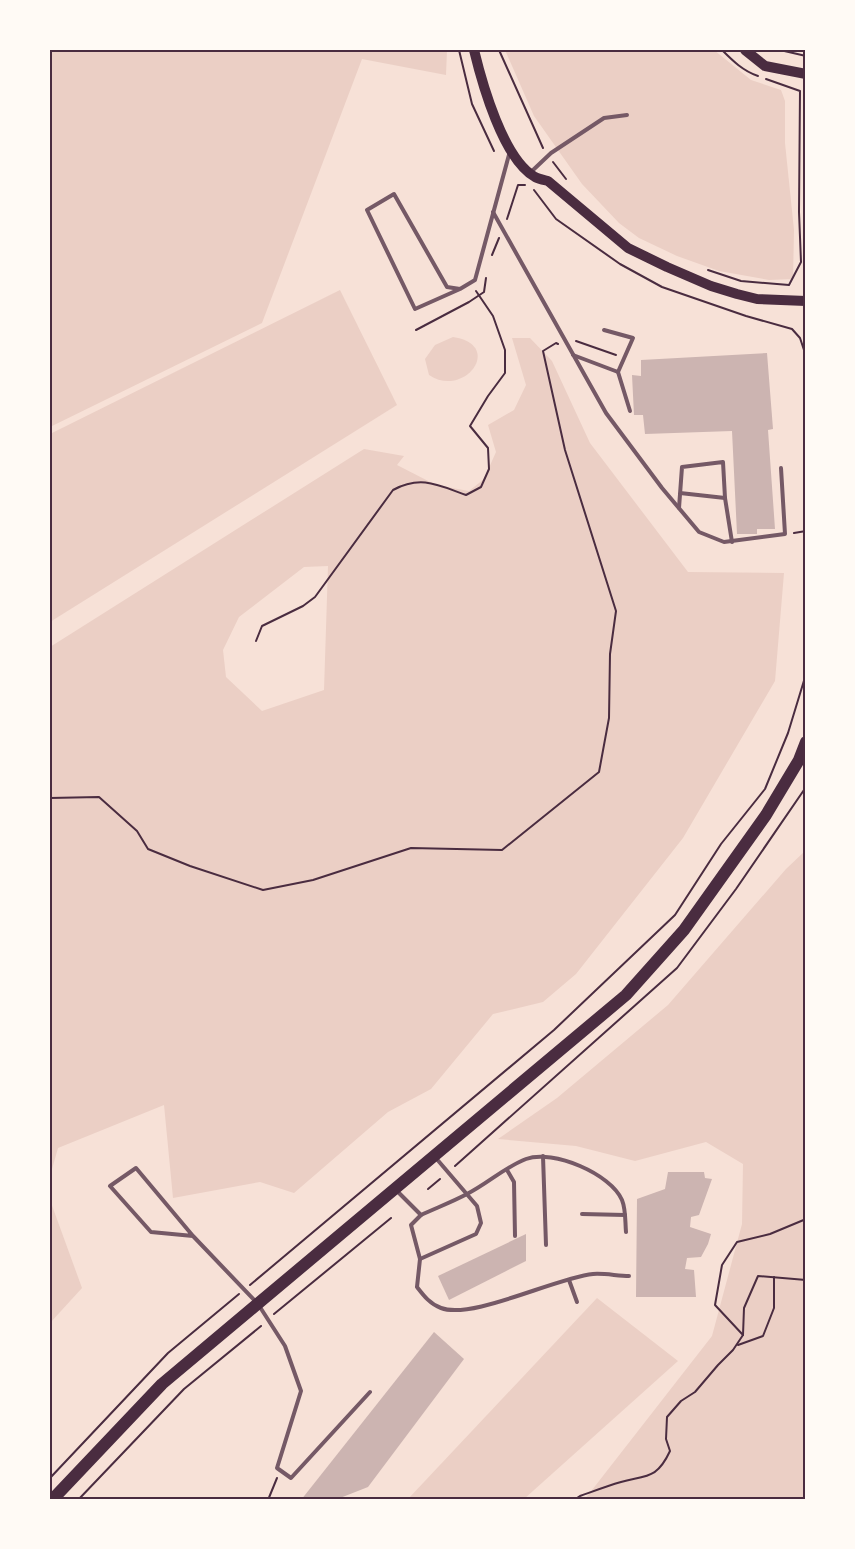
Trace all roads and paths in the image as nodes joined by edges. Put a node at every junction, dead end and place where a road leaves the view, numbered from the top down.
1 (459, 50) edge
2 (474, 50) edge
3 (499, 50) edge
4 (745, 50) edge
5 (780, 50) edge
6 (806, 56) edge
7 (806, 74) edge
8 (800, 91) dead end
9 (627, 115) dead end
10 (510, 148) junction
11 (494, 151) dead end
12 (548, 156) junction
13 (530, 173) junction
14 (570, 184) dead end
15 (493, 212) junction
16 (701, 268) dead end
17 (471, 284) junction
18 (460, 289) junction
19 (806, 301) edge
20 (604, 330) dead end
21 (570, 338) dead end
22 (800, 338) dead end
23 (572, 354) junction
24 (806, 356) edge
25 (624, 357) junction
26 (806, 362) edge
27 (618, 372) junction
28 (630, 411) dead end
29 (806, 448) edge
30 (781, 468) dead end
31 (680, 494) junction
32 (725, 498) junction
33 (679, 509) junction
34 (806, 531) edge
35 (785, 534) junction
36 (732, 542) junction
37 (256, 640) dead end
38 (806, 674) edge
39 (806, 742) edge
40 (50, 798) edge
41 (434, 1156) junction
42 (543, 1156) junction
43 (507, 1170) junction
44 (440, 1179) dead end
45 (396, 1189) junction
46 (428, 1189) dead end
47 (468, 1194) junction
48 (582, 1214) dead end
49 (421, 1215) junction
50 (625, 1215) junction
51 (391, 1218) dead end
52 (806, 1219) edge
53 (626, 1232) dead end
54 (193, 1236) junction
55 (515, 1236) dead end
56 (546, 1245) dead end
57 (420, 1260) junction
58 (629, 1276) dead end
59 (774, 1277) junction
60 (569, 1280) junction
61 (806, 1280) edge
62 (244, 1290) junction
63 (578, 1302) dead end
64 (258, 1304) junction
65 (268, 1320) junction
66 (743, 1335) junction
67 (736, 1346) junction
68 (370, 1392) dead end
69 (280, 1470) junction
70 (50, 1478) edge
71 (52, 1500) edge
72 (78, 1500) edge
73 (268, 1500) edge
74 (574, 1500) edge

1 - 11 path
2 - 10 main road
3 - 12 path
4 - 7 main road
5 - 6 path
8 - 16 path
9 - 12 lane
10 - 13 main road
10 - 15 lane
12 - 13 lane
12 - 14 path
13 - 19 main road
15 - 17 lane
15 - 23 lane
17 - 18 lane
17 - 37 path
18 - 18 lane
20 - 25 lane
21 - 25 path
22 - 24 path
23 - 27 lane
23 - 33 lane
23 - 40 path
25 - 27 lane
26 - 29 path
27 - 28 lane
30 - 35 lane
31 - 32 lane
31 - 32 lane
31 - 33 lane
32 - 36 lane
33 - 36 lane
34 - 35 path
35 - 36 lane
38 - 62 path
39 - 41 main road
41 - 45 main road
41 - 47 lane
42 - 43 lane
42 - 50 lane
42 - 56 lane
43 - 47 lane
43 - 55 lane
44 - 46 path
45 - 49 lane
45 - 64 main road
47 - 49 lane
47 - 57 lane
48 - 50 lane
49 - 57 lane
50 - 53 lane
51 - 65 path
52 - 66 path
54 - 54 lane
54 - 62 lane
57 - 60 lane
58 - 60 lane
59 - 61 path
59 - 66 path
59 - 67 path
60 - 63 lane
62 - 64 lane
62 - 70 path
64 - 65 lane
64 - 71 main road
65 - 69 lane
65 - 72 path
66 - 67 path
67 - 74 path
68 - 69 lane
69 - 73 path

